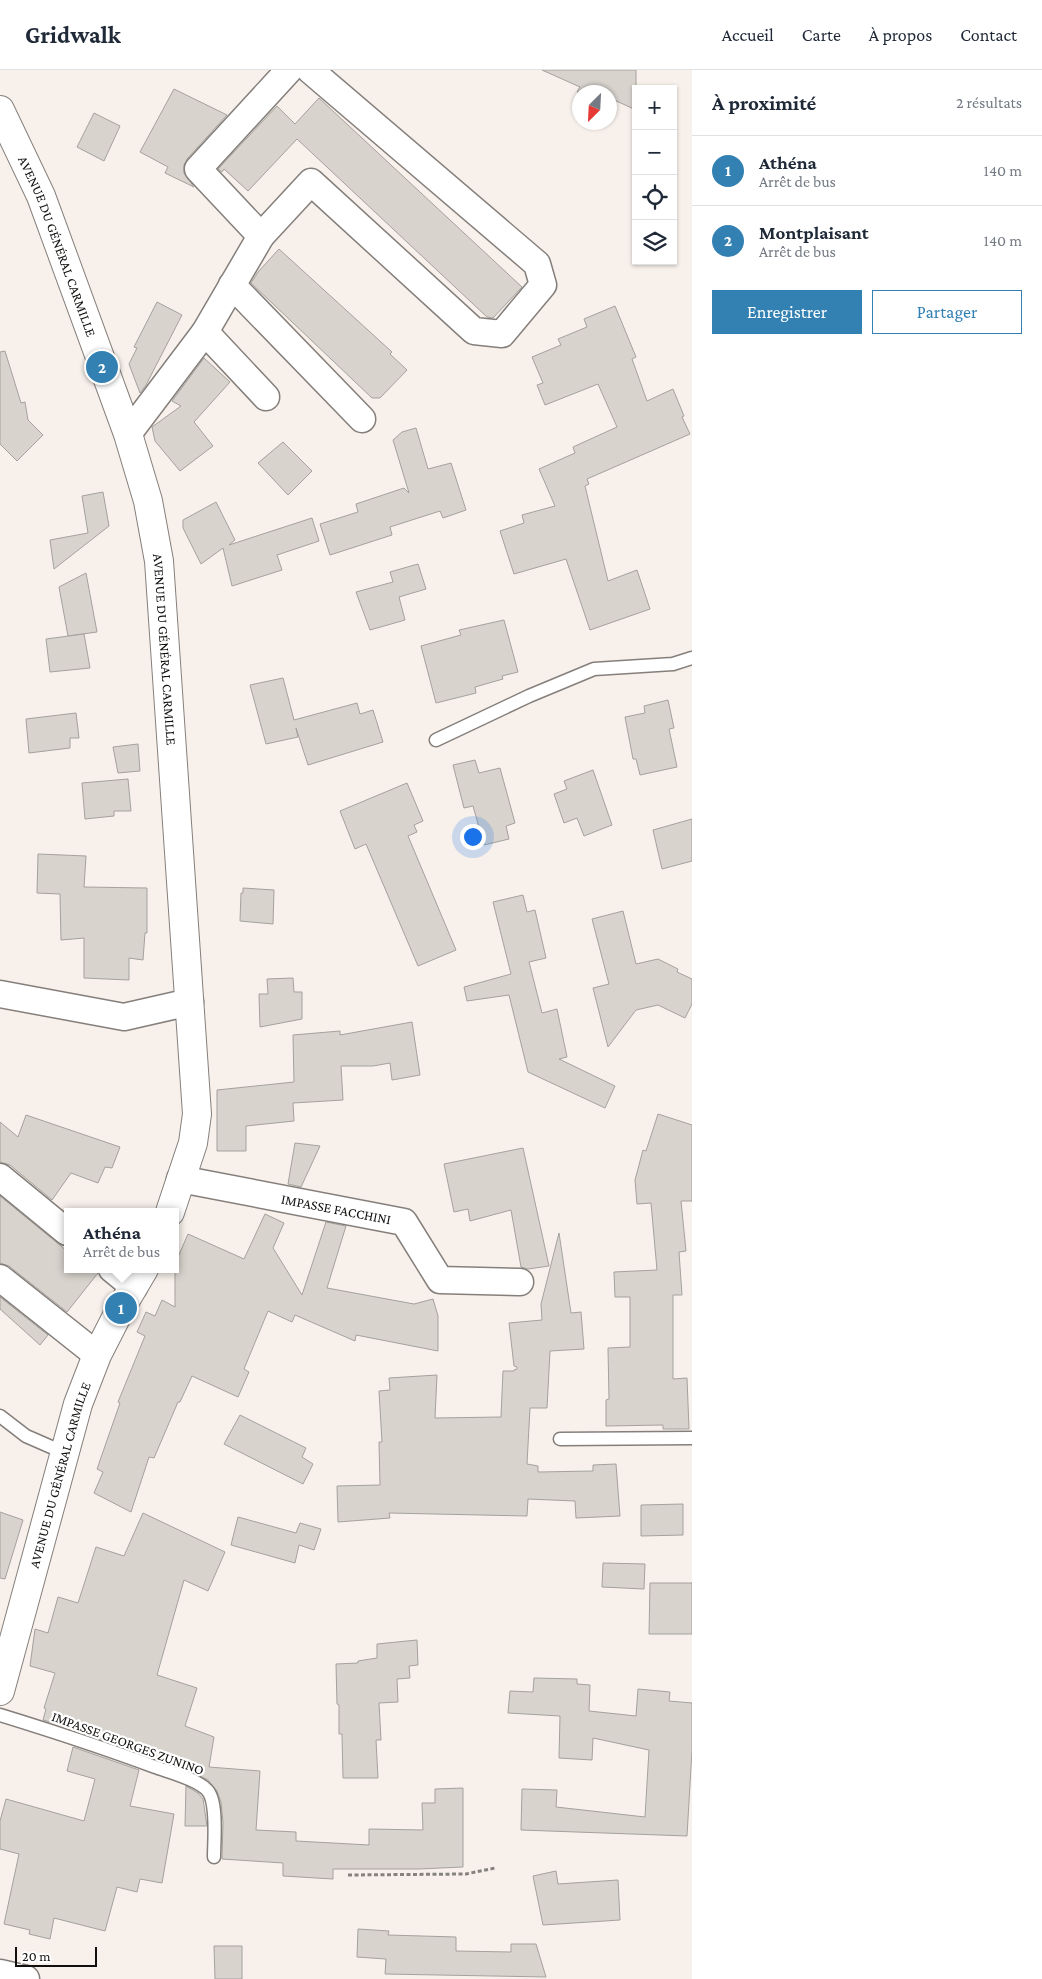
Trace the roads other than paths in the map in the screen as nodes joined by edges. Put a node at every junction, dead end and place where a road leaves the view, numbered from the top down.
1 (289, 70) edge
2 (310, 70) edge
3 (0, 110) edge
4 (8, 145) edge
5 (262, 236) junction
6 (232, 285) junction
7 (205, 332) junction
8 (266, 397) dead end
9 (362, 419) dead end
10 (128, 434) junction
11 (692, 658) edge
12 (436, 740) dead end
13 (0, 994) edge
14 (190, 1002) junction
15 (0, 1177) edge
16 (180, 1179) junction
17 (171, 1208) edge
18 (64, 1230) edge
19 (124, 1273) edge
20 (0, 1278) edge
21 (139, 1278) edge
22 (520, 1282) dead end
23 (98, 1355) junction
24 (0, 1416) edge
25 (692, 1438) edge
26 (560, 1439) dead end
27 (65, 1453) junction
28 (0, 1690) edge
29 (0, 1715) edge
30 (214, 1857) dead end
31 (0, 1973) edge
32 (26, 1979) edge

1 - 5 street
2 - 5 street
3 - 4 street, AVENUE DU GÉNÉRAL CARMILLE
4 - 10 street, AVENUE DU GÉNÉRAL CARMILLE
5 - 6 street
6 - 7 street
6 - 9 street
7 - 8 street
7 - 10 street
10 - 14 street, AVENUE DU GÉNÉRAL CARMILLE
11 - 12 lane
13 - 14 street
14 - 16 street, AVENUE DU GÉNÉRAL CARMILLE
15 - 18 street
16 - 17 street, AVENUE DU GÉNÉRAL CARMILLE
16 - 22 street, IMPASSE FACCHINI
19 - 21 street
20 - 23 street
21 - 23 street, AVENUE DU GÉNÉRAL CARMILLE
23 - 27 street, AVENUE DU GÉNÉRAL CARMILLE
24 - 27 lane
25 - 26 lane
27 - 28 street, AVENUE DU GÉNÉRAL CARMILLE
29 - 30 lane, IMPASSE GEORGES ZUNINO
31 - 32 street

